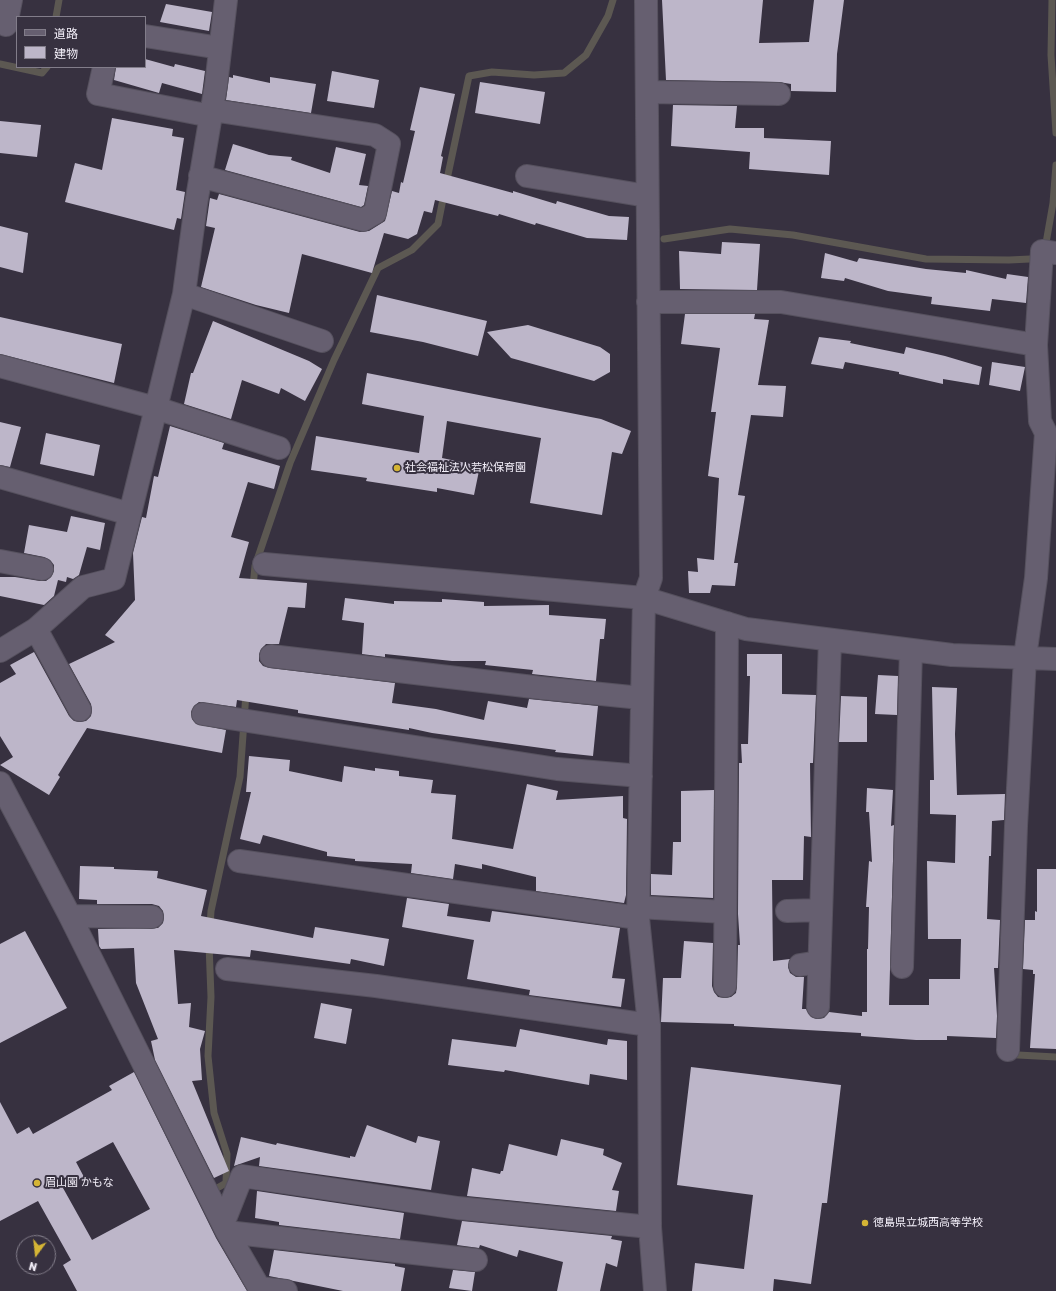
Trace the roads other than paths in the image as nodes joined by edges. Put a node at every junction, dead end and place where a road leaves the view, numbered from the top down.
1 (11, 0) edge
2 (226, 0) edge
3 (646, 0) edge
4 (6, 25) dead end
5 (146, 36) edge
6 (220, 48) junction
7 (104, 68) edge
8 (647, 92) junction
9 (779, 94) dead end
10 (211, 113) junction
11 (200, 176) junction
12 (527, 176) dead end
13 (648, 196) junction
14 (1049, 252) edge
15 (184, 294) junction
16 (648, 302) junction
17 (322, 340) dead end
18 (1036, 345) junction
19 (0, 366) edge
20 (156, 408) junction
21 (1051, 433) edge
22 (279, 448) dead end
23 (0, 477) edge
24 (130, 514) junction
25 (0, 561) edge
26 (264, 564) dead end
27 (42, 569) dead end
28 (644, 598) junction
29 (727, 623) junction
30 (36, 629) junction
31 (830, 640) junction
32 (911, 650) junction
33 (0, 651) edge
34 (271, 656) dead end
35 (1025, 657) junction
36 (1056, 659) edge
37 (641, 698) junction
38 (80, 710) dead end
39 (203, 714) dead end
40 (641, 776) junction
41 (0, 783) edge
42 (239, 860) dead end
43 (821, 910) junction
44 (787, 911) dead end
45 (638, 912) junction
46 (725, 912) junction
47 (70, 916) junction
48 (152, 917) dead end
49 (902, 967) dead end
50 (227, 969) dead end
51 (725, 986) dead end
52 (818, 1007) dead end
53 (650, 1025) junction
54 (1008, 1050) dead end
55 (650, 1227) junction
56 (225, 1228) junction
57 (476, 1260) dead end
58 (260, 1289) edge
59 (286, 1291) edge
60 (655, 1291) edge

1 - 4 street
2 - 6 street
3 - 8 street
5 - 6 street
6 - 10 street
7 - 10 street
8 - 9 street
8 - 13 street
10 - 11 street
10 - 11 street
11 - 15 street
12 - 13 street
13 - 16 street
14 - 18 street
15 - 17 street
15 - 20 street
16 - 18 street
16 - 28 street
18 - 21 street
19 - 20 street
20 - 22 street
20 - 24 street
21 - 35 street
23 - 24 street
24 - 30 street
25 - 27 street
26 - 28 street
28 - 29 street
28 - 37 street
29 - 31 street
29 - 46 street
30 - 33 street
30 - 38 street
31 - 32 street
31 - 43 street
32 - 35 street
32 - 49 street
34 - 37 street
35 - 36 street
35 - 54 street
37 - 40 street
39 - 40 street
40 - 45 street
41 - 47 street
42 - 45 street
43 - 44 street
43 - 52 street
45 - 46 street
45 - 53 street
46 - 51 street
47 - 48 street
47 - 56 street
50 - 53 street
53 - 55 street
55 - 56 street
55 - 60 street
56 - 57 street
56 - 58 street
58 - 59 street

